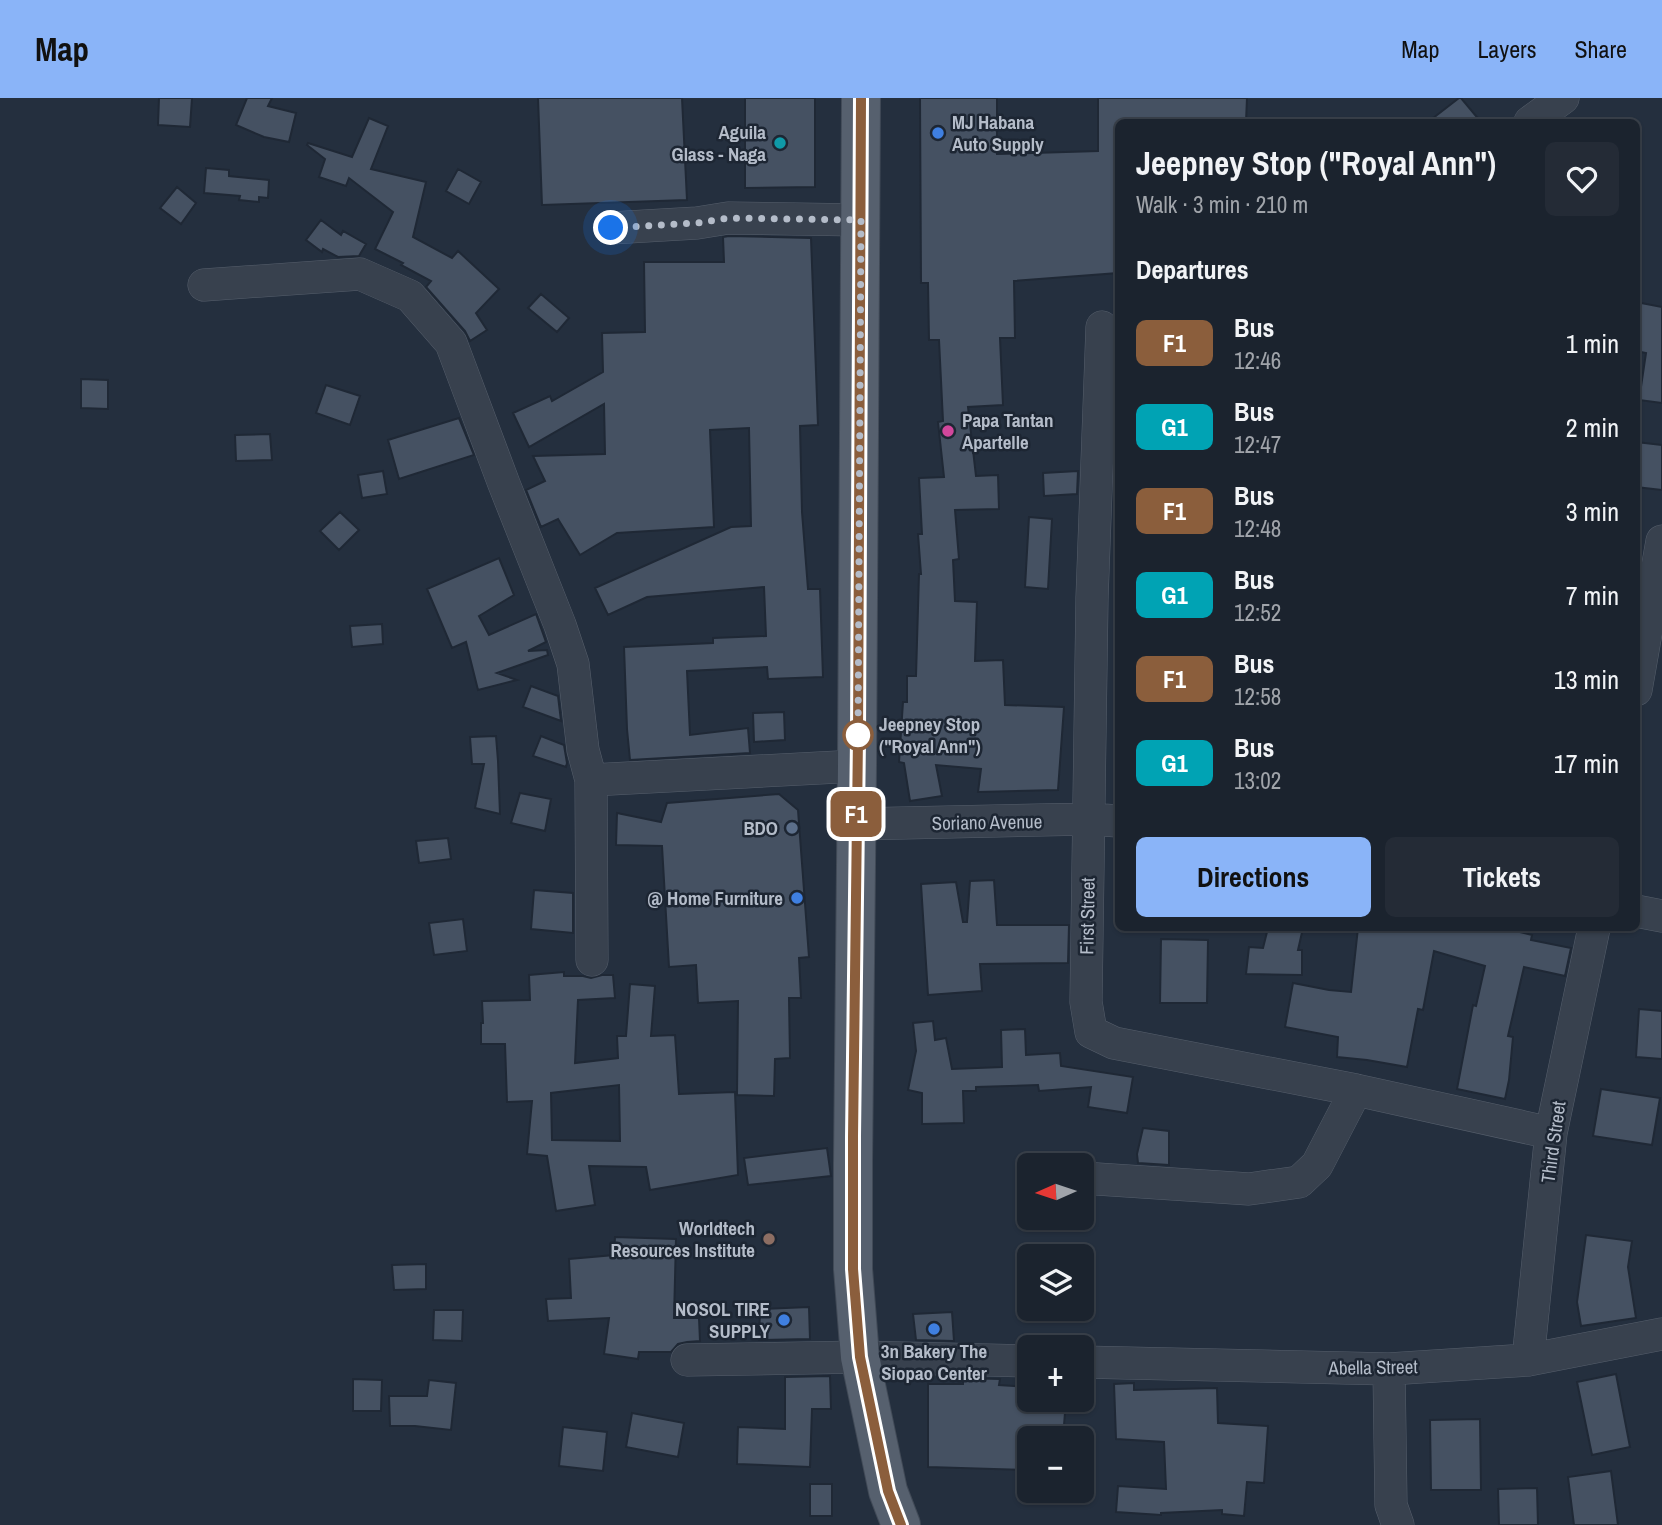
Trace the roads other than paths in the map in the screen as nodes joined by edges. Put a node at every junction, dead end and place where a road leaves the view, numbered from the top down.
1 (861, 98) edge
2 (1563, 98) edge
3 (1534, 119) edge
4 (861, 220) junction
5 (611, 228) dead end
6 (204, 285) dead end
7 (1102, 327) dead end
8 (1662, 541) edge
9 (1105, 598) edge
10 (1640, 667) edge
11 (857, 766) junction
12 (592, 780) junction
13 (1103, 820) edge
14 (856, 824) junction
15 (1640, 912) edge
16 (1662, 916) edge
17 (1593, 931) edge
18 (592, 960) dead end
19 (1356, 1090) junction
20 (1551, 1133) junction
21 (1094, 1179) edge
22 (1662, 1334) edge
23 (860, 1357) junction
24 (687, 1360) dead end
25 (1528, 1360) junction
26 (1017, 1361) edge
27 (1094, 1362) edge
28 (1389, 1369) junction
29 (901, 1525) edge
30 (1398, 1525) edge

1 - 4 main road
2 - 3 street
4 - 5 street
4 - 11 main road
6 - 12 street
7 - 9 street, First Street
8 - 10 street
9 - 13 street, First Street
11 - 12 street
11 - 14 main road
12 - 18 street
13 - 14 street, Soriano Avenue
13 - 19 street, First Street
14 - 23 main road
15 - 16 street
17 - 20 street, Third Street
19 - 20 street, First Street
19 - 21 street
20 - 25 street, Third Street
22 - 25 street, Abella Street
23 - 24 street
23 - 26 street
23 - 29 main road
25 - 28 street, Abella Street
27 - 28 street, Abella Street
28 - 30 street

